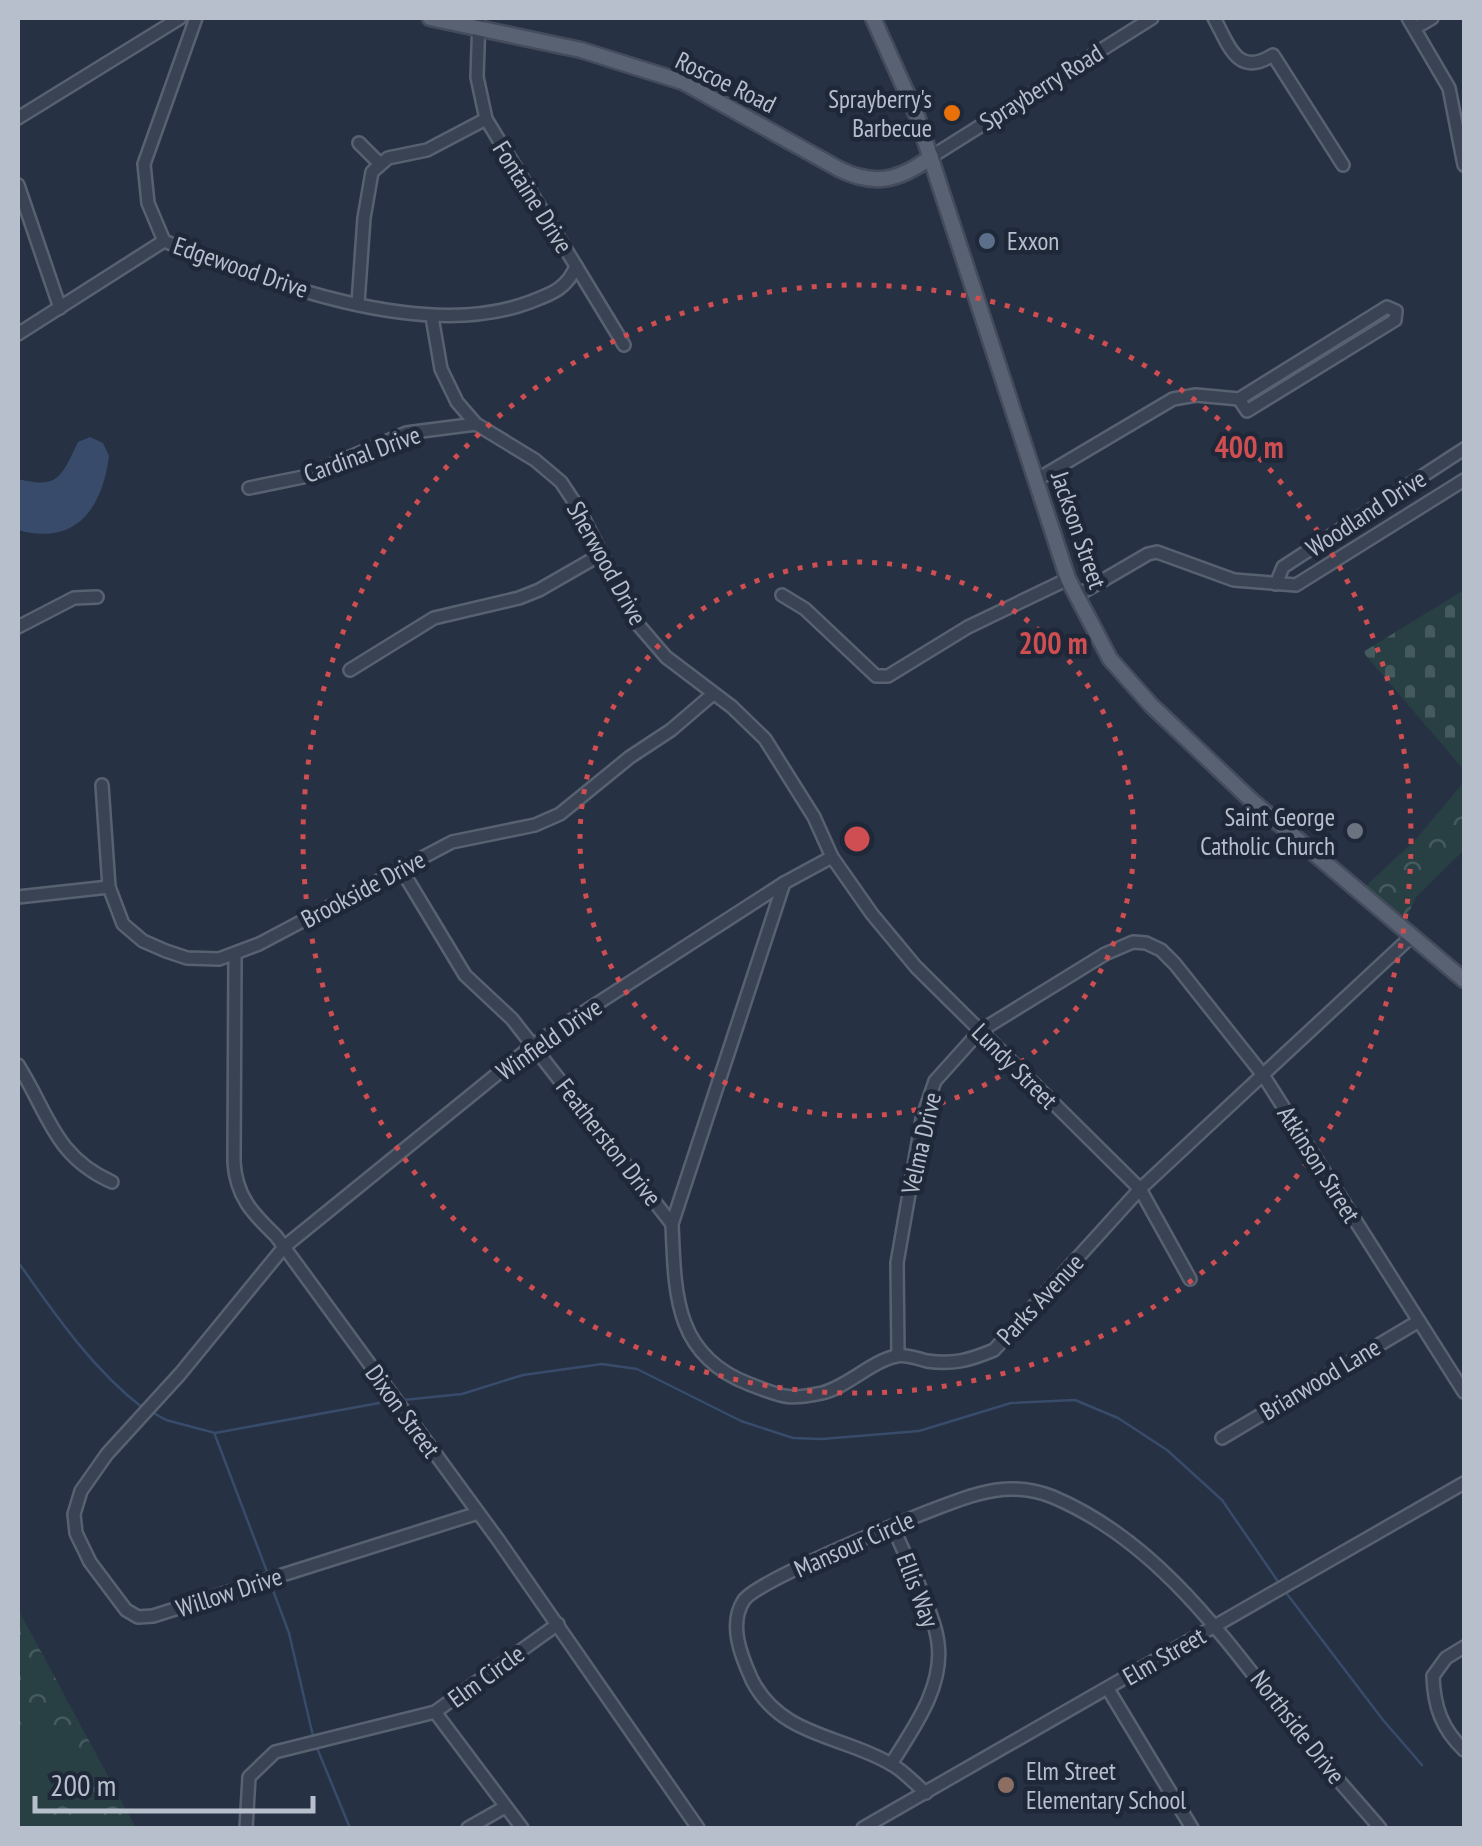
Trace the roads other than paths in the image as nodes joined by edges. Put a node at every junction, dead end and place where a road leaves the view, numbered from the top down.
1 (180, 18) edge
2 (196, 18) edge
3 (430, 18) edge
4 (873, 18) edge
5 (1152, 18) edge
6 (1214, 18) edge
7 (1432, 18) edge
8 (1412, 23) edge
9 (480, 24) edge
10 (18, 118) edge
11 (1461, 119) edge
12 (486, 120) junction
13 (359, 143) dead end
14 (931, 157) junction
15 (379, 163) junction
16 (1343, 165) dead end
17 (1464, 165) edge
18 (18, 185) edge
19 (164, 241) junction
20 (576, 266) junction
21 (358, 303) junction
22 (60, 308) junction
23 (432, 317) junction
24 (18, 334) edge
25 (624, 345) dead end
26 (1239, 399) junction
27 (476, 424) junction
28 (1464, 450) edge
29 (1038, 479) junction
30 (1464, 480) edge
31 (250, 488) dead end
32 (600, 555) junction
33 (1068, 579) junction
34 (1276, 584) junction
35 (782, 595) dead end
36 (1076, 596) junction
37 (96, 597) dead end
38 (18, 627) edge
39 (350, 670) dead end
40 (713, 694) junction
41 (102, 785) dead end
42 (832, 857) junction
43 (401, 870) junction
44 (784, 883) junction
45 (110, 887) junction
46 (18, 898) edge
47 (1413, 935) junction
48 (1157, 948) joint
49 (236, 955) junction
50 (1464, 980) edge
51 (980, 1031) junction
52 (533, 1045) junction
53 (18, 1064) edge
54 (1262, 1075) junction
55 (112, 1182) dead end
56 (1140, 1189) junction
57 (672, 1224) junction
58 (284, 1247) junction
59 (1190, 1278) dead end
60 (1419, 1321) junction
61 (898, 1355) junction
62 (1464, 1392) edge
63 (1222, 1438) dead end
64 (1464, 1483) edge
65 (478, 1513) junction
66 (893, 1527) junction
67 (558, 1624) junction
68 (1216, 1626) junction
69 (1464, 1647) edge
70 (1108, 1689) junction
71 (435, 1712) junction
72 (1464, 1750) edge
73 (891, 1764) junction
74 (926, 1793) junction
75 (505, 1807) junction
76 (246, 1828) edge
77 (468, 1828) edge
78 (522, 1828) edge
79 (698, 1828) edge
80 (863, 1828) edge
81 (1192, 1828) edge
82 (1380, 1828) edge

1 - 10 street
2 - 19 street, Edgewood Drive
3 - 9 main road, Roscoe Road
4 - 14 main road, Jackson Street
5 - 14 street, Sprayberry Road
6 - 16 street
7 - 8 street
8 - 11 street
9 - 12 street, Fontaine Drive
9 - 14 main road, Roscoe Road
11 - 17 street
12 - 15 street
12 - 20 street, Fontaine Drive
13 - 15 street
14 - 29 main road, Jackson Street
15 - 21 street
18 - 22 street
19 - 21 street, Edgewood Drive
19 - 22 street
20 - 23 street, Fontaine Drive
20 - 25 street
21 - 23 street, Edgewood Drive
22 - 24 street
23 - 27 street, Sherwood Drive
26 - 26 street
26 - 29 street
27 - 31 street, Cardinal Drive
27 - 32 street, Sherwood Drive
28 - 34 street, Woodland Drive
29 - 33 main road, Jackson Street
30 - 34 street, Woodland Drive
32 - 39 street
32 - 40 street, Sherwood Drive
33 - 35 street
33 - 36 main road, Jackson Street
34 - 36 street, Woodland Drive
36 - 47 main road, Jackson Street
37 - 38 street
40 - 42 street, Sherwood Drive
40 - 43 street, Brookside Drive
41 - 45 street, Brookside Drive
42 - 44 street, Winfield Drive
42 - 51 street, Lundy Street
43 - 49 street, Brookside Drive
43 - 52 street, Featherston Drive
44 - 52 street, Winfield Drive
44 - 57 street
45 - 46 street
45 - 49 street, Brookside Drive
47 - 50 main road, Jackson Street
47 - 54 street, Parks Avenue
48 - 51 street, Velma Drive
48 - 54 street, Atkinson Street
49 - 58 street, Dixon Street
51 - 56 street, Lundy Street
51 - 61 street, Velma Drive
52 - 57 street, Featherston Drive
52 - 58 street, Winfield Drive
53 - 55 street
54 - 56 street, Parks Avenue
54 - 60 street, Atkinson Street
56 - 59 street, Lundy Street
56 - 61 street, Parks Avenue
57 - 61 street
58 - 65 street, Dixon Street
58 - 65 street, Willow Drive
60 - 62 street, Atkinson Street
60 - 63 street, Briarwood Lane
64 - 68 street, Elm Street
65 - 67 street, Dixon Street
66 - 68 street, Mansour Circle
66 - 73 street, Ellis Way
66 - 73 street, Mansour Circle
67 - 71 street, Elm Circle
67 - 79 street, Dixon Street
68 - 70 street, Elm Street
68 - 82 street, Northside Drive
69 - 72 street
70 - 74 street, Elm Street
70 - 81 street
71 - 75 street, Elm Circle
71 - 76 street
73 - 74 street, Mansour Circle
74 - 80 street, Elm Street
75 - 77 street
75 - 78 street, Elm Circle

